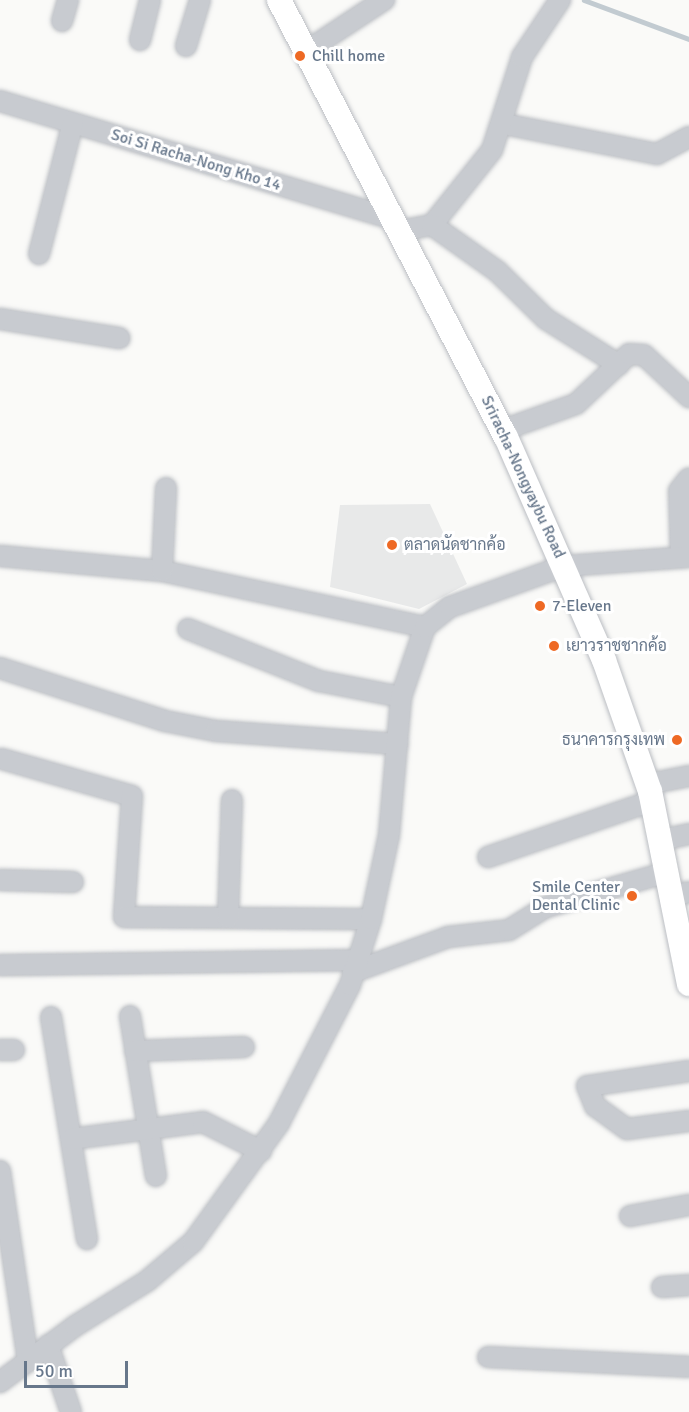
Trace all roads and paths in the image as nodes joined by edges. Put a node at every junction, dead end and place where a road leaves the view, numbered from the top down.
1 (68, 0) edge
2 (150, 0) edge
3 (200, 0) edge
4 (279, 0) edge
5 (384, 0) edge
6 (560, 0) edge
7 (62, 21) dead end
8 (140, 40) dead end
9 (186, 46) dead end
10 (305, 51) junction
11 (0, 101) edge
12 (73, 123) junction
13 (504, 124) junction
14 (689, 137) edge
15 (396, 225) junction
16 (432, 225) junction
17 (39, 254) dead end
18 (0, 319) edge
19 (119, 338) dead end
20 (619, 366) junction
21 (689, 397) edge
22 (502, 430) junction
23 (689, 478) edge
24 (166, 488) dead end
25 (0, 556) edge
26 (685, 557) edge
27 (564, 566) junction
28 (162, 571) junction
29 (424, 627) junction
30 (188, 629) dead end
31 (0, 668) edge
32 (401, 698) junction
33 (398, 744) junction
34 (2, 759) dead end
35 (689, 776) edge
36 (650, 793) junction
37 (232, 800) dead end
38 (689, 834) edge
39 (661, 840) junction
40 (488, 857) dead end
41 (667, 872) junction
42 (0, 880) edge
43 (73, 882) dead end
44 (680, 894) edge
45 (228, 918) junction
46 (371, 919) junction
47 (0, 965) edge
48 (355, 966) junction
49 (689, 984) edge
50 (130, 1016) dead end
51 (51, 1017) dead end
52 (244, 1047) dead end
53 (135, 1051) junction
54 (689, 1071) edge
55 (689, 1121) edge
56 (147, 1129) junction
57 (71, 1139) junction
58 (261, 1151) junction
59 (0, 1171) edge
60 (156, 1176) dead end
61 (689, 1205) edge
62 (630, 1216) dead end
63 (87, 1239) dead end
64 (689, 1285) edge
65 (662, 1287) dead end
66 (48, 1346) junction
67 (488, 1357) dead end
68 (28, 1361) junction
69 (689, 1367) edge
70 (0, 1382) edge
71 (71, 1412) edge

1 - 7 street
2 - 8 street
3 - 9 street
4 - 10 main road, Sriracha-Nongyaybu Road
5 - 10 street
6 - 13 street
10 - 15 main road, Sriracha-Nongyaybu Road
11 - 12 street, Soi Si Racha-Nong Kho 14
12 - 15 street, Soi Si Racha-Nong Kho 14
12 - 17 street
13 - 14 street
13 - 16 street
15 - 16 street
15 - 22 main road, Sriracha-Nongyaybu Road
16 - 20 street
18 - 19 street
20 - 21 street
20 - 22 street
22 - 27 main road, Sriracha-Nongyaybu Road
23 - 26 street
24 - 28 street
25 - 28 street
26 - 27 street
27 - 29 street
27 - 36 main road, Sriracha-Nongyaybu Road
28 - 29 street
29 - 32 street
30 - 32 street
31 - 33 street
32 - 33 street
33 - 46 street
34 - 45 street
35 - 36 street
36 - 39 main road, Sriracha-Nongyaybu Road
36 - 40 street
37 - 45 street
38 - 39 street
39 - 41 main road, Sriracha-Nongyaybu Road
41 - 44 main road, Sriracha-Nongyaybu Road
41 - 48 street
42 - 43 street
44 - 49 main road, Sriracha-Nongyaybu Road
45 - 46 street
46 - 48 street
47 - 48 street
48 - 58 street
50 - 53 street
51 - 57 street
52 - 53 street
53 - 56 street
54 - 55 street
56 - 57 street
56 - 58 street
56 - 60 street
57 - 63 street
58 - 66 street
59 - 68 street
61 - 62 street
64 - 65 street
66 - 68 street
66 - 71 street
67 - 69 street
68 - 70 street

